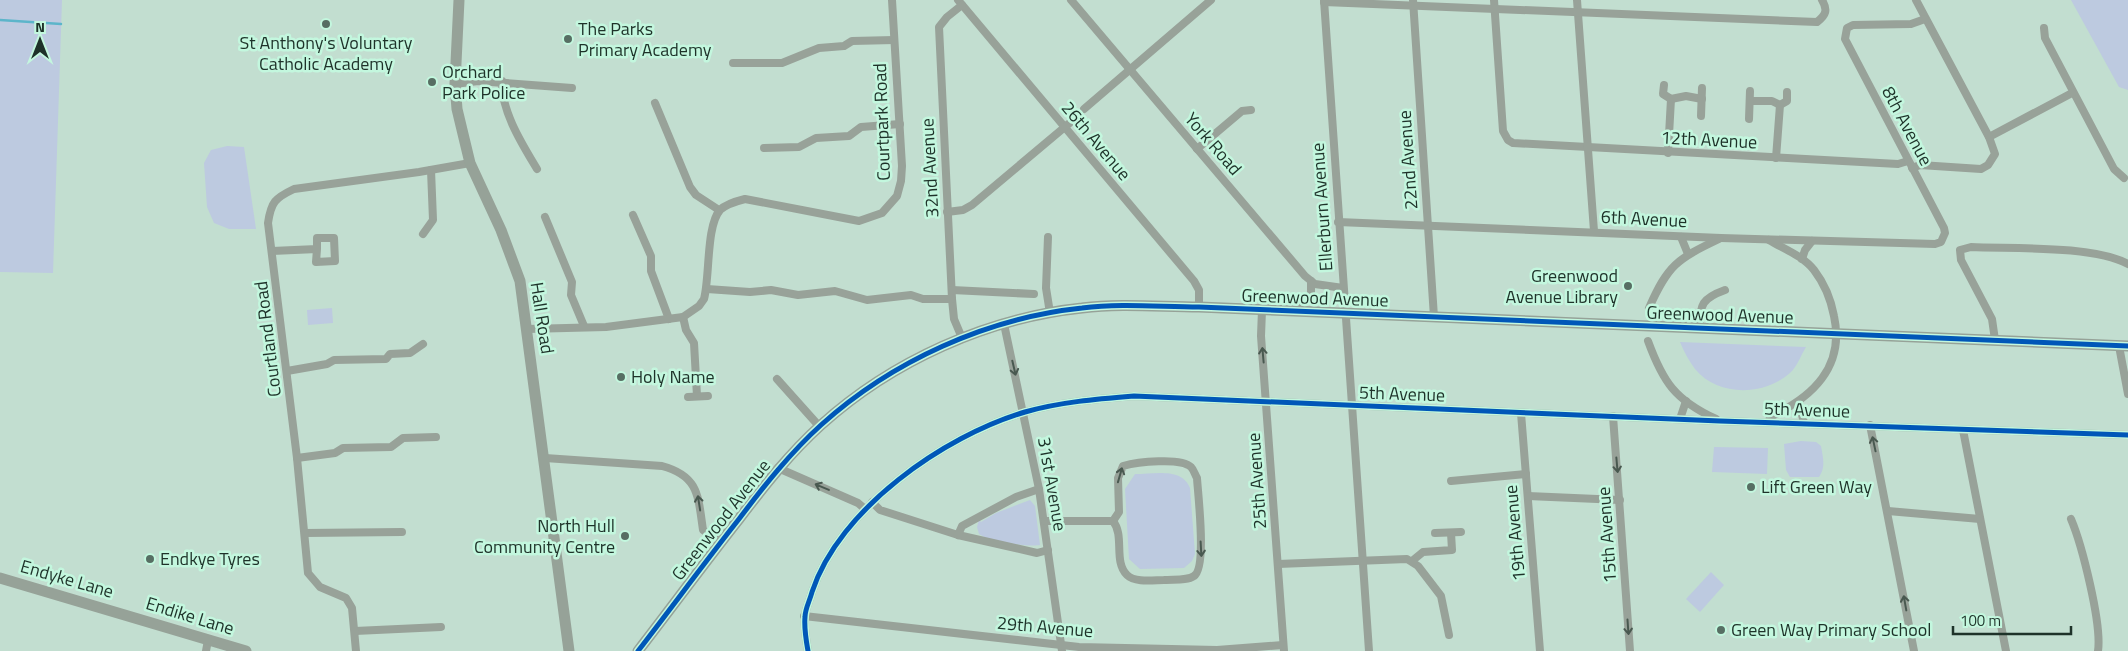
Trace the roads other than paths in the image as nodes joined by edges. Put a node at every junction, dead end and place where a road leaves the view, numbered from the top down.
1 (459, 0) edge
2 (892, 0) edge
3 (1071, 0) edge
4 (1211, 0) edge
5 (1494, 0) edge
6 (1577, 0) edge
7 (1822, 0) edge
8 (1916, 0) edge
9 (1324, 1) edge
10 (960, 3) edge
11 (1413, 3) edge
12 (1494, 9) junction
13 (1578, 12) junction
14 (1926, 18) junction
15 (2044, 28) dead end
16 (894, 40) junction
17 (733, 63) dead end
18 (1130, 71) junction
19 (502, 81) junction
20 (455, 84) junction
21 (1664, 85) dead end
22 (572, 88) dead end
23 (1702, 88) dead end
24 (1750, 90) dead end
25 (1787, 92) dead end
26 (2072, 93) junction
27 (1671, 99) junction
28 (1702, 99) junction
29 (1750, 101) junction
30 (655, 102) dead end
31 (1780, 105) junction
32 (1084, 109) dead end
33 (1251, 110) dead end
34 (1700, 116) dead end
35 (1749, 119) dead end
36 (1072, 120) dead end
37 (900, 124) junction
38 (1064, 127) junction
39 (1989, 137) junction
40 (764, 148) dead end
41 (1587, 148) junction
42 (1197, 149) junction
43 (1668, 153) junction
44 (1776, 158) junction
45 (470, 163) junction
46 (1910, 165) junction
47 (537, 169) dead end
48 (431, 170) junction
49 (2124, 178) dead end
50 (720, 210) junction
51 (947, 212) junction
52 (633, 215) dead end
53 (545, 217) dead end
54 (1338, 222) junction
55 (1427, 226) junction
56 (1594, 232) junction
57 (423, 234) dead end
58 (1681, 237) junction
59 (1944, 237) joint
60 (1048, 238) dead end
61 (1721, 238) junction
62 (1768, 239) junction
63 (1812, 241) junction
64 (317, 249) dead end
65 (272, 251) junction
66 (1688, 254) junction
67 (1802, 259) junction
68 (2128, 264) edge
69 (1311, 281) junction
70 (1343, 288) junction
71 (706, 289) junction
72 (952, 290) junction
73 (1725, 290) dead end
74 (1029, 296) dead end
75 (952, 299) junction
76 (1200, 307) junction
77 (1649, 308) dead end
78 (1262, 310) junction
79 (1298, 311) junction
80 (1050, 313) junction
81 (1345, 313) junction
82 (683, 317) junction
83 (1434, 317) junction
84 (669, 319) junction
85 (1004, 324) junction
86 (584, 326) junction
87 (527, 328) junction
88 (1700, 328) junction
89 (1838, 334) junction
90 (962, 338) junction
91 (1995, 340) junction
92 (1648, 341) dead end
93 (423, 344) dead end
94 (2124, 346) edge
95 (287, 371) junction
96 (777, 379) dead end
97 (2128, 394) edge
98 (688, 396) dead end
99 (698, 396) junction
100 (708, 396) dead end
101 (1267, 401) junction
102 (1686, 401) junction
103 (1799, 402) junction
104 (1352, 406) junction
105 (1024, 412) junction
106 (1521, 413) junction
107 (1613, 416) junction
108 (1680, 420) junction
109 (1720, 421) junction
110 (1769, 422) junction
111 (1804, 423) junction
112 (1870, 425) junction
113 (819, 426) junction
114 (1963, 430) junction
115 (2128, 435) edge
116 (436, 437) dead end
117 (297, 458) junction
118 (545, 458) junction
119 (778, 468) junction
120 (1526, 474) junction
121 (1451, 481) dead end
122 (1039, 489) junction
123 (1528, 496) junction
124 (1620, 500) junction
125 (872, 502) junction
126 (865, 509) junction
127 (1888, 511) junction
128 (1980, 519) junction
129 (2071, 519) dead end
130 (1045, 521) junction
131 (1113, 521) junction
132 (305, 532) junction
133 (402, 532) dead end
134 (1435, 532) dead end
135 (1461, 532) dead end
136 (1451, 533) junction
137 (958, 535) junction
138 (720, 542) junction
139 (1048, 550) junction
140 (1362, 560) junction
141 (1412, 561) junction
142 (1278, 564) junction
143 (0, 578) edge
144 (124, 614) joint
145 (804, 616) junction
146 (441, 626) dead end
147 (355, 631) junction
148 (1449, 635) dead end
149 (207, 646) edge
150 (1062, 648) edge
151 (1284, 648) edge
152 (246, 651) edge
153 (356, 651) edge
154 (569, 651) edge
155 (638, 651) edge
156 (808, 651) edge
157 (1369, 651) edge
158 (1540, 651) edge
159 (1630, 651) edge
160 (1914, 651) edge
161 (2006, 651) edge
162 (2098, 651) edge

1 - 20 street, Hall Road
2 - 16 street, Courtpark Road
3 - 18 street, York Road
4 - 18 street
5 - 12 street
6 - 13 street
7 - 13 street
8 - 14 street
9 - 11 street
9 - 54 street, Ellerburn Avenue
10 - 38 street, 26th Avenue
10 - 51 street, 32nd Avenue
11 - 12 street
11 - 55 street, 22nd Avenue
12 - 13 street
12 - 41 street, 12th Avenue
13 - 41 street
14 - 39 street
14 - 46 street, 8th Avenue
15 - 26 street
16 - 17 street
16 - 37 street, Courtpark Road
18 - 32 street
18 - 42 street, York Road
19 - 20 street
19 - 22 street
19 - 47 street
20 - 45 street, Hall Road
21 - 27 street
23 - 28 street
24 - 29 street
25 - 31 street
26 - 39 street
26 - 49 street
27 - 28 street
27 - 43 street
28 - 34 street
29 - 31 street
29 - 35 street
30 - 50 street
31 - 44 street
33 - 42 street
36 - 38 street
37 - 40 street
37 - 50 street, Courtpark Road
38 - 51 street
38 - 76 street, 26th Avenue
39 - 46 street, 12th Avenue
41 - 43 street, 12th Avenue
41 - 56 street
42 - 69 street, York Road
43 - 44 street, 12th Avenue
44 - 46 street, 12th Avenue
45 - 48 street, Courtland Road
45 - 87 street, Hall Road
46 - 59 street, 8th Avenue
48 - 57 street
48 - 65 street, Courtland Road
50 - 71 street
51 - 72 street, 32nd Avenue
52 - 84 street
53 - 86 street
54 - 55 street, 6th Avenue
54 - 70 street, Ellerburn Avenue
55 - 56 street, 6th Avenue
55 - 83 street, 22nd Avenue
56 - 58 street, 6th Avenue
58 - 61 street, 6th Avenue
58 - 66 street
59 - 63 street, 6th Avenue
60 - 80 street
61 - 62 street, 6th Avenue
61 - 66 street, Greenwood Avenue
62 - 63 street, 6th Avenue
62 - 67 street
63 - 67 street
64 - 65 street
65 - 95 street, Courtland Road
66 - 77 street, Greenwood Avenue
67 - 89 street
68 - 91 street
69 - 70 street
69 - 79 street
70 - 81 street, Ellerburn Avenue
71 - 75 street
71 - 82 street
72 - 74 street
72 - 75 street, 32nd Avenue
73 - 88 street
75 - 90 street, 32nd Avenue
76 - 78 street, Greenwood Avenue
76 - 80 street, Greenwood Avenue
78 - 79 street, Greenwood Avenue
101 -> 78 street, 25th Avenue
79 - 81 street, Greenwood Avenue
80 - 85 street, Greenwood Avenue
81 - 83 street, Greenwood Avenue
81 - 104 street, Ellerburn Avenue
82 - 84 street
82 - 99 street
83 - 88 street, Greenwood Avenue
84 - 86 street
85 - 90 street, Greenwood Avenue
85 -> 105 street, 31st Avenue
86 - 87 street
87 - 118 street, Hall Road
88 - 89 street, Greenwood Avenue
89 - 91 street, Greenwood Avenue
89 - 103 street
90 - 113 street, Greenwood Avenue
91 - 94 street, Greenwood Avenue
92 - 102 street, Greenwood Avenue
93 - 95 street
94 - 97 street
95 - 117 street, Courtland Road
96 - 113 street
98 - 99 street
99 - 100 street
101 - 104 street, 5th Avenue
101 - 105 street, 5th Avenue
101 - 142 street, 25th Avenue
102 - 108 street
102 - 109 street, Greenwood Avenue
103 - 110 street
103 - 111 street
104 - 106 street, 5th Avenue
104 - 140 street, Ellerburn Avenue
105 - 122 street, 31st Avenue
105 - 125 street, 5th Avenue
106 - 107 street, 5th Avenue
106 - 120 street, 19th Avenue
107 - 108 street, 5th Avenue
107 -> 124 street, 15th Avenue
108 - 109 street, 5th Avenue
109 - 110 street, 5th Avenue
110 - 111 street, 5th Avenue
111 - 112 street, 5th Avenue
112 - 114 street, 5th Avenue
127 -> 112 street
113 - 119 street, Greenwood Avenue
114 - 115 street, 5th Avenue
114 - 128 street
116 - 117 street
117 - 132 street, Courtland Road
138 -> 118 street
118 - 154 street, Hall Road
126 -> 119 street
119 - 138 street, Greenwood Avenue
120 - 121 street
120 - 123 street, 19th Avenue
122 - 130 street, 31st Avenue
122 - 137 street
123 - 124 street
123 - 158 street, 19th Avenue
124 -> 159 street, 15th Avenue
125 - 126 street, 5th Avenue
125 - 137 street
126 - 145 street, 5th Avenue
127 - 128 street
160 -> 127 street
128 - 161 street
129 - 162 street
130 - 131 street
130 - 139 street, 31st Avenue
131 -> 131 street
132 - 133 street
132 - 147 street, Courtland Road
134 - 136 street
135 - 136 street
136 - 141 street
137 - 139 street
138 - 155 street, Greenwood Avenue
139 - 150 street, 31st Avenue
140 - 141 street
140 - 142 street
140 - 157 street, Ellerburn Avenue
141 - 148 street
142 - 151 street, 25th Avenue
143 - 144 street, Endyke Lane
144 - 149 street, Endike Lane
145 - 150 street, 29th Avenue
145 - 156 street, 5th Avenue
146 - 147 street
147 - 153 street, Courtland Road
149 - 152 street, Endike Lane
150 - 151 street, 29th Avenue

